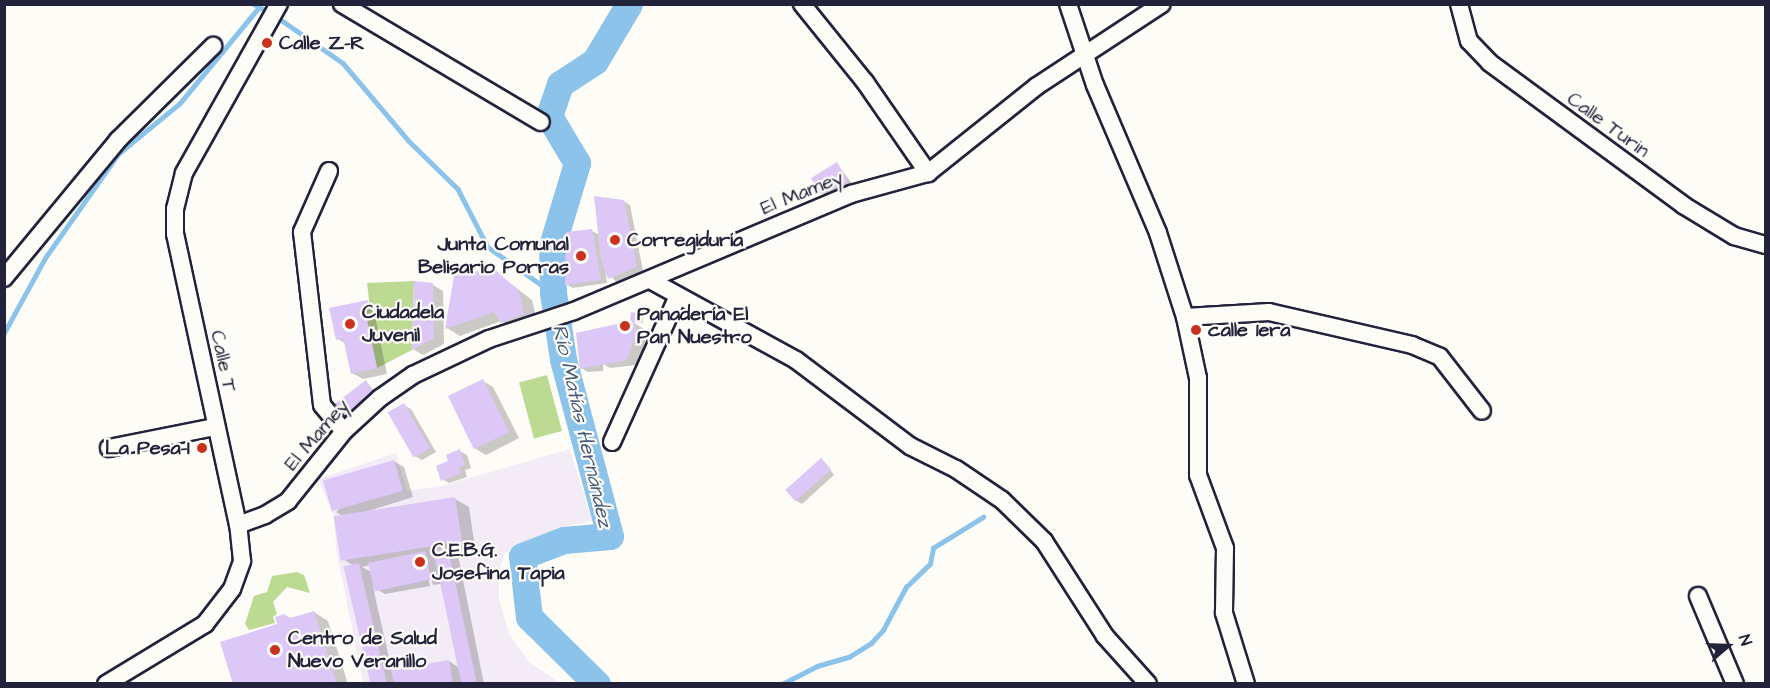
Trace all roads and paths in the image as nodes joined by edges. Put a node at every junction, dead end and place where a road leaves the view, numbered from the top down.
1 (342, 4) edge
2 (802, 4) edge
3 (1068, 4) edge
4 (1162, 4) edge
5 (1459, 4) edge
6 (279, 5) edge
7 (213, 46) dead end
8 (1086, 54) junction
9 (541, 122) dead end
10 (329, 171) dead end
11 (928, 173) junction
12 (1766, 245) edge
13 (4, 278) edge
14 (650, 280) junction
15 (678, 296) junction
16 (1185, 317) junction
17 (1482, 411) dead end
18 (215, 427) junction
19 (344, 430) junction
20 (612, 442) dead end
21 (109, 448) dead end
22 (238, 525) junction
23 (1698, 596) dead end
24 (106, 684) edge
25 (1148, 684) edge
26 (1246, 684) edge
27 (1735, 684) edge

1 - 9 street
2 - 11 street
3 - 8 street
4 - 8 street, El Mamey
5 - 12 street, Calle Turin
6 - 18 street, Calle T
7 - 13 street
8 - 11 street, El Mamey
8 - 16 street
10 - 19 street
11 - 14 street, El Mamey
14 - 15 street
14 - 19 street, El Mamey
15 - 20 street
15 - 25 street
16 - 17 street
16 - 26 street
18 - 21 street
18 - 22 street, Calle T
19 - 22 street, El Mamey
22 - 24 street, Calle T
23 - 27 street

